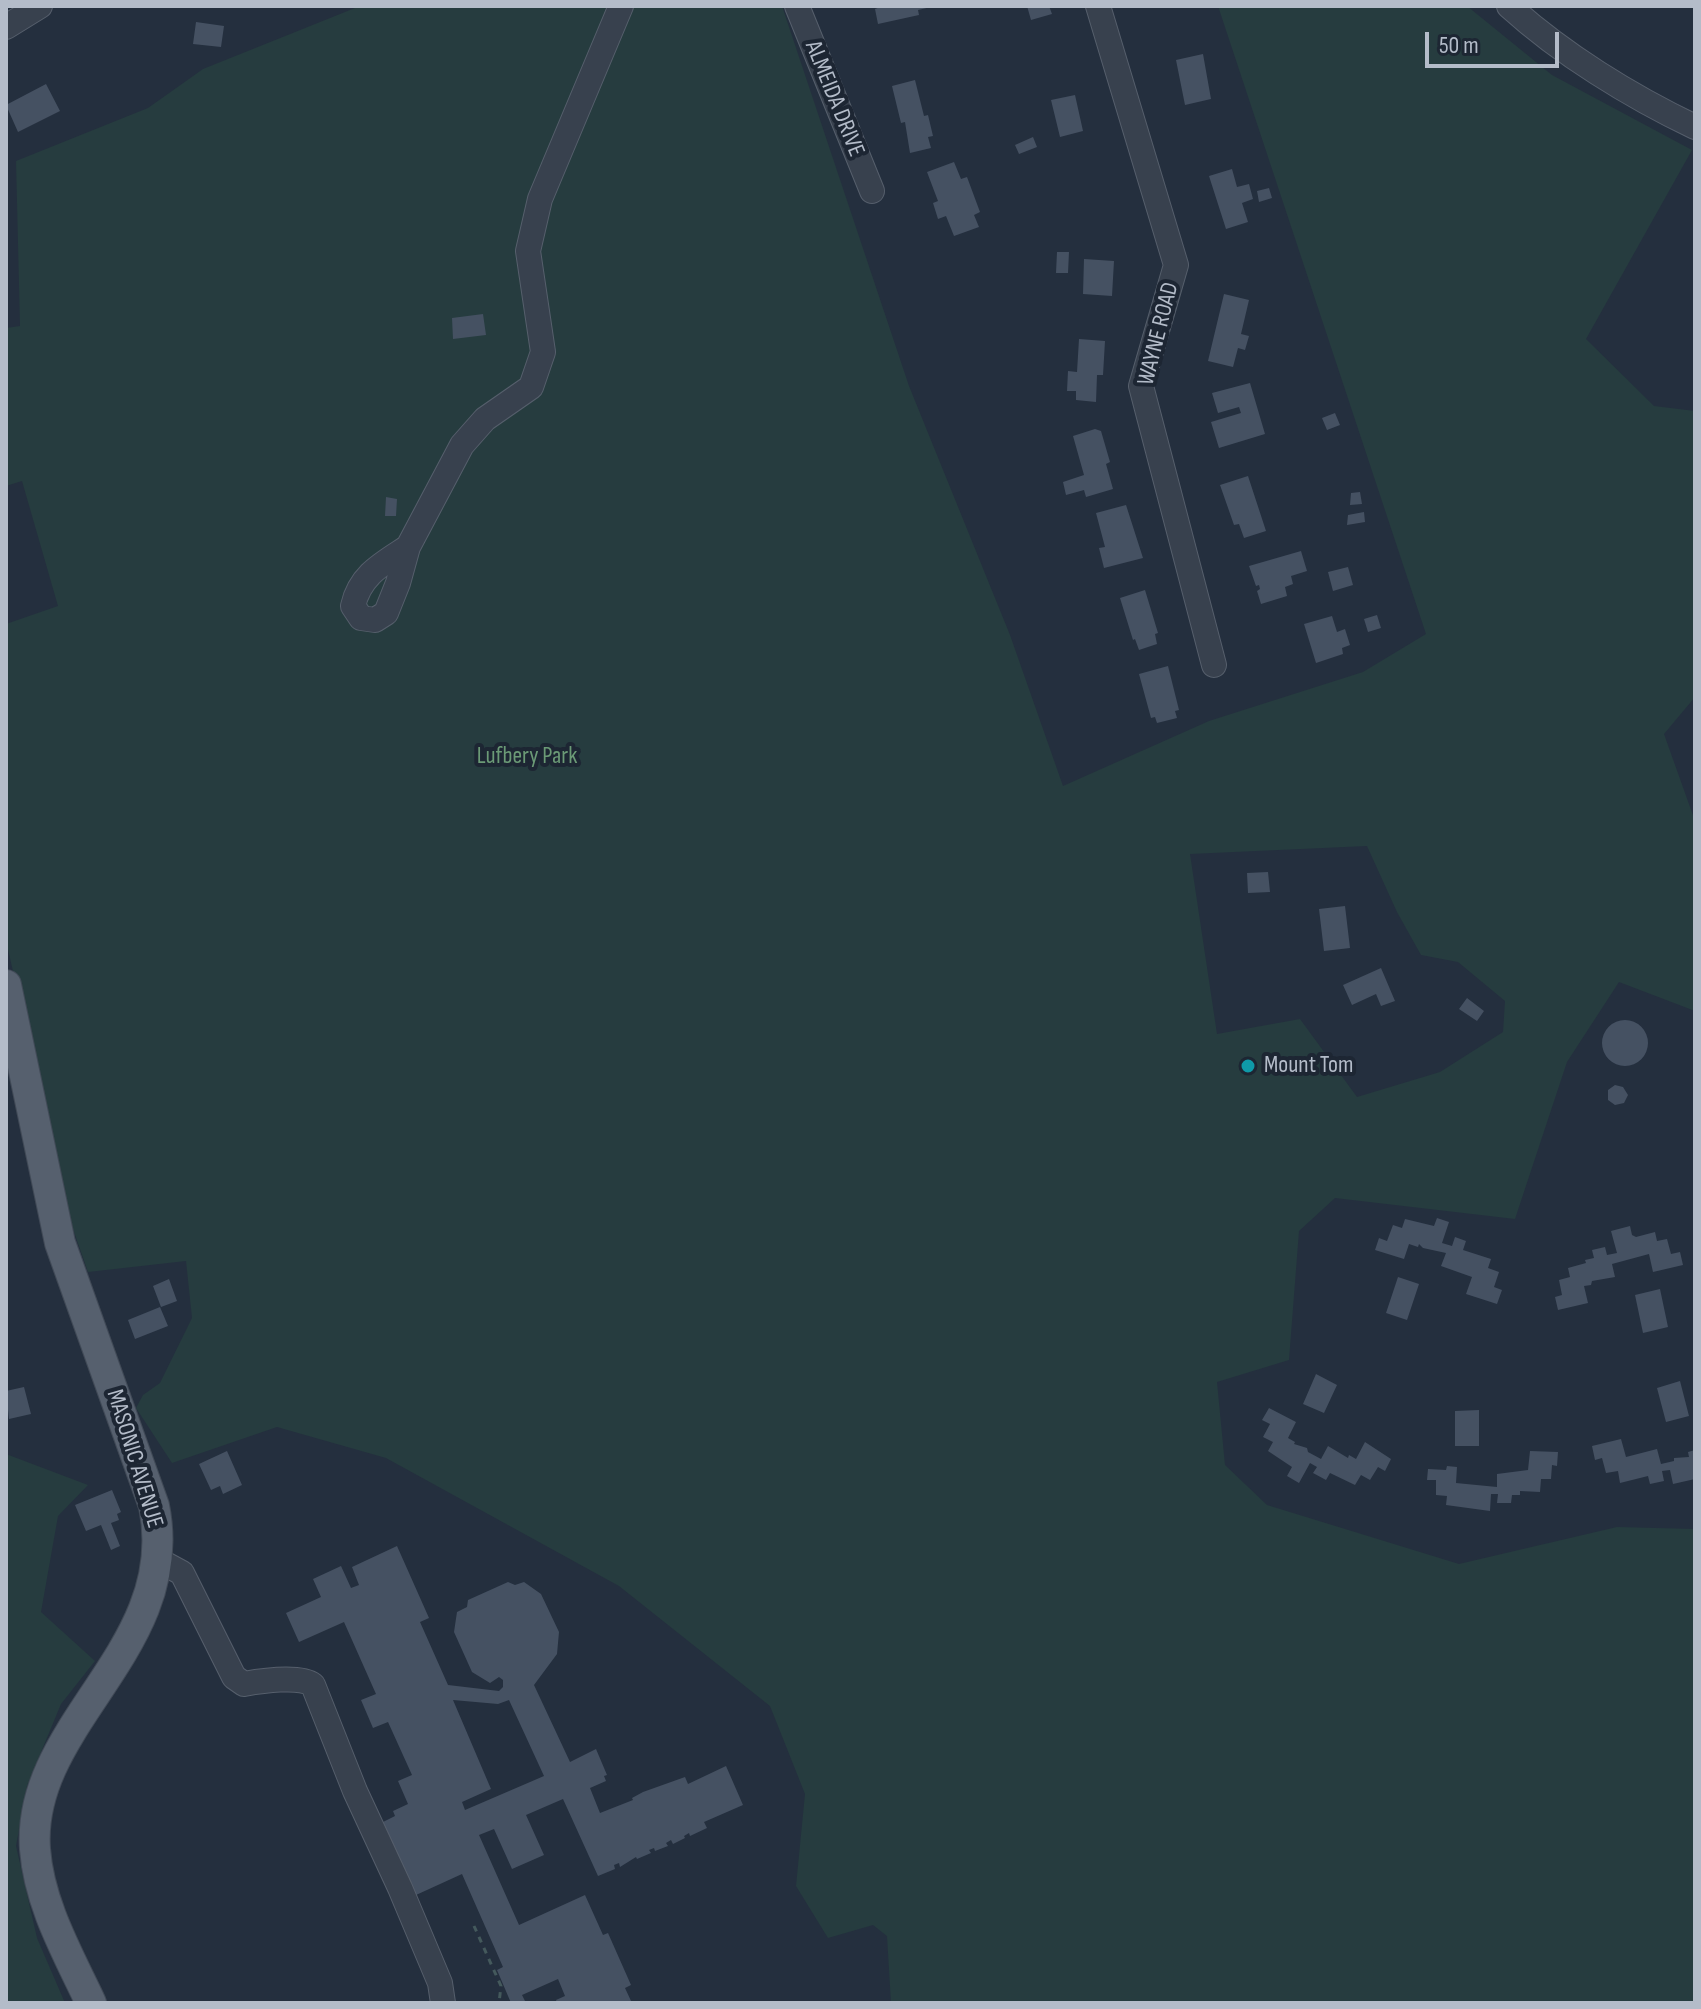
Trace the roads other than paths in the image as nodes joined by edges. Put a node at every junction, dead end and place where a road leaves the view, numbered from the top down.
1 (40, 6) edge
2 (621, 6) edge
3 (797, 6) edge
4 (1098, 6) edge
5 (1509, 6) edge
6 (6, 27) edge
7 (1695, 127) edge
8 (872, 191) dead end
9 (408, 547) dead end
10 (1214, 665) dead end
11 (6, 985) edge
12 (158, 1560) junction
13 (91, 2003) edge
14 (443, 2003) edge

1 - 6 street
2 - 9 street
3 - 8 street, ALMEIDA DRIVE
4 - 10 street, WAYNE ROAD
5 - 7 street
11 - 12 main road, MASONIC AVENUE
12 - 13 main road, MASONIC AVENUE
12 - 14 street

